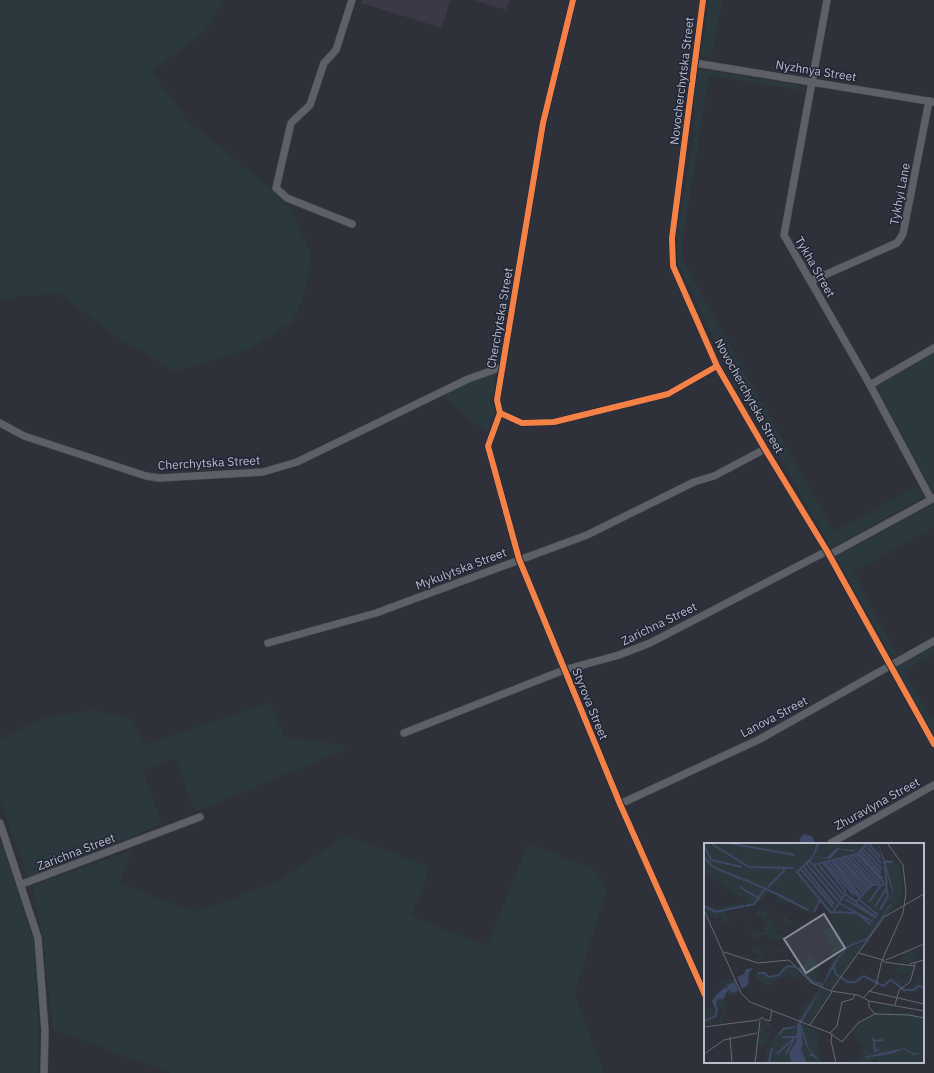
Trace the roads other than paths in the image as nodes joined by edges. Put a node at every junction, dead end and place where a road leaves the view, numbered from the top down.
1 (352, 0) edge
2 (573, 0) edge
3 (703, 0) edge
4 (827, 0) edge
5 (695, 63) junction
6 (812, 81) junction
7 (932, 102) edge
8 (352, 224) dead end
9 (811, 282) junction
10 (934, 348) edge
11 (717, 366) junction
12 (502, 367) junction
13 (870, 385) junction
14 (500, 413) junction
15 (0, 423) edge
16 (764, 449) junction
17 (933, 498) edge
18 (828, 553) junction
19 (519, 559) junction
20 (934, 641) edge
21 (268, 643) dead end
22 (890, 666) junction
23 (564, 670) junction
24 (404, 733) dead end
25 (934, 744) edge
26 (934, 785) edge
27 (620, 804) junction
28 (200, 817) dead end
29 (0, 823) edge
30 (831, 843) dead end
31 (22, 884) junction
32 (704, 993) edge
33 (44, 1073) edge

1 - 8 street
2 - 12 street, Cherchytska Street
3 - 5 street, Novocherchytska Street
4 - 6 street, Tykha Street
5 - 6 street, Nyzhnya Street
5 - 11 street, Novocherchytska Street
6 - 7 street, Nyzhnya Street
6 - 9 street, Tykha Street
7 - 9 street, Tykhyi Lane
9 - 13 street, Tykha Street
10 - 13 street
11 - 14 street
11 - 16 street, Novocherchytska Street
12 - 14 street, Cherchytska Street
12 - 15 street, Cherchytska Street
13 - 17 street, Tykha Street
14 - 19 street, Styrova Street
16 - 18 street, Novocherchytska Street
16 - 19 street, Mykulytska Street
17 - 18 street, Zarichna Street
18 - 22 street, Novocherchytska Street
18 - 23 street, Zarichna Street
19 - 21 street, Mykulytska Street
19 - 23 street, Styrova Street
20 - 22 street, Lanova Street
22 - 25 street, Novocherchytska Street
22 - 27 street, Lanova Street
23 - 24 street, Zarichna Street
23 - 27 street, Styrova Street
26 - 30 street, Zhuravlyna Street
27 - 32 street, Styrova Street
28 - 31 street, Zarichna Street
29 - 31 street
31 - 33 street

